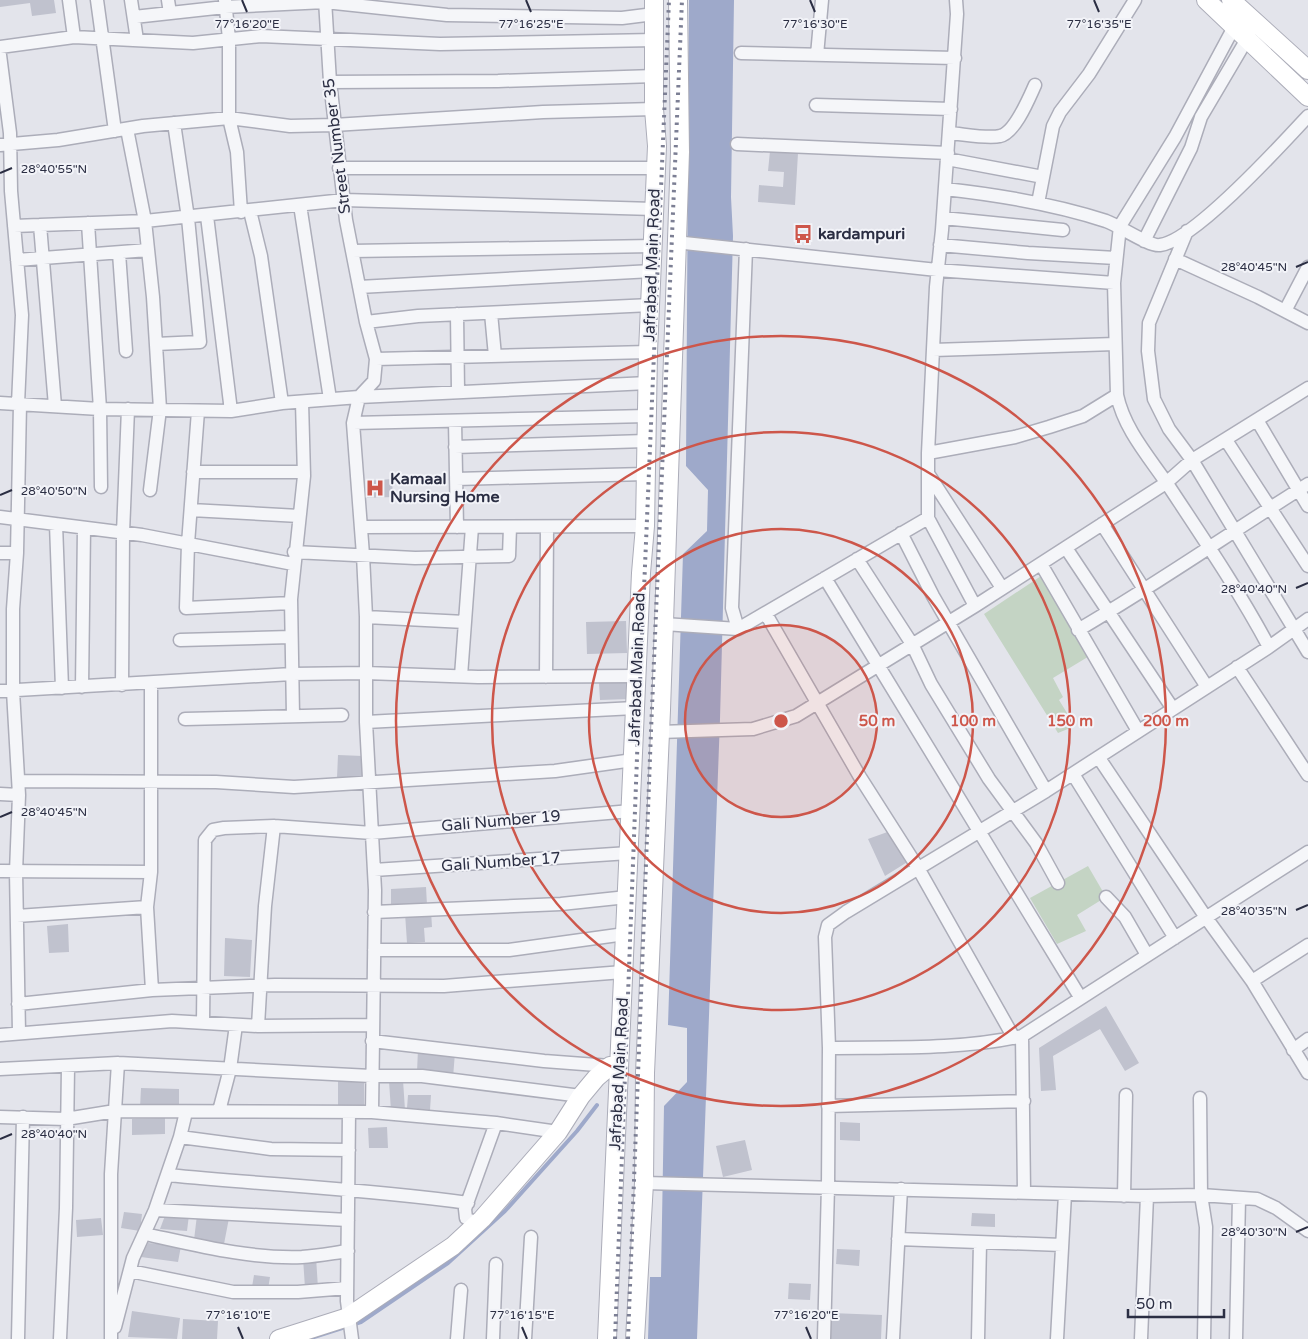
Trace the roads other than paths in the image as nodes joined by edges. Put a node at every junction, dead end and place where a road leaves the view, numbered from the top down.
1 (69, 0) edge
2 (97, 0) edge
3 (131, 0) edge
4 (168, 0) edge
5 (433, 0) edge
6 (678, 0) edge
7 (822, 0) edge
8 (956, 0) edge
9 (1135, 0) edge
10 (1206, 0) edge
11 (1231, 0) edge
12 (325, 1) edge
13 (225, 3) edge
14 (654, 7) edge
15 (170, 13) junction
16 (432, 14) junction
17 (134, 18) junction
18 (1234, 27) junction
19 (74, 37) junction
20 (102, 38) junction
21 (229, 39) junction
22 (1247, 39) junction
23 (138, 40) junction
24 (655, 40) junction
25 (326, 41) junction
26 (0, 47) edge
27 (741, 53) dead end
28 (0, 54) edge
29 (817, 55) junction
30 (955, 58) junction
31 (1285, 62) junction
32 (1308, 70) edge
33 (655, 76) junction
34 (330, 82) junction
35 (1035, 85) dead end
36 (1308, 96) edge
37 (816, 106) dead end
38 (654, 109) junction
39 (951, 109) junction
40 (1308, 116) edge
41 (229, 118) junction
42 (174, 123) junction
43 (334, 125) junction
44 (121, 130) junction
45 (949, 133) junction
46 (736, 144) dead end
47 (5, 145) edge
48 (948, 156) junction
49 (339, 168) junction
50 (656, 168) junction
51 (1043, 177) junction
52 (945, 189) junction
53 (344, 200) junction
54 (1038, 203) junction
55 (300, 205) junction
56 (654, 209) junction
57 (245, 211) junction
58 (208, 216) junction
59 (188, 218) junction
60 (943, 218) junction
61 (145, 221) junction
62 (88, 223) junction
63 (40, 225) junction
64 (14, 226) junction
65 (1120, 226) junction
66 (1063, 230) dead end
67 (1187, 231) junction
68 (1144, 241) junction
69 (675, 242) junction
70 (940, 245) junction
71 (653, 246) junction
72 (746, 249) junction
73 (148, 250) junction
74 (352, 251) junction
75 (119, 253) junction
76 (90, 255) junction
77 (43, 258) junction
78 (1116, 258) junction
79 (17, 260) junction
80 (1175, 260) junction
81 (1308, 267) edge
82 (937, 270) junction
83 (652, 271) junction
84 (1114, 283) junction
85 (359, 287) junction
86 (651, 305) junction
87 (1285, 311) junction
88 (492, 313) junction
89 (457, 314) junction
90 (366, 322) junction
91 (1308, 323) edge
92 (156, 344) junction
93 (1115, 344) junction
94 (933, 350) junction
95 (126, 351) dead end
96 (648, 352) junction
97 (496, 356) junction
98 (458, 357) junction
99 (376, 359) junction
100 (648, 383) junction
101 (1308, 388) edge
102 (458, 391) junction
103 (1118, 395) junction
104 (359, 397) junction
105 (330, 399) junction
106 (302, 402) junction
107 (0, 403) edge
108 (282, 403) junction
109 (19, 404) junction
110 (55, 406) junction
111 (100, 409) junction
112 (128, 409) junction
113 (160, 409) junction
114 (231, 411) junction
115 (198, 412) junction
116 (647, 416) junction
117 (1257, 420) junction
118 (455, 422) junction
119 (353, 423) junction
120 (646, 440) junction
121 (1226, 440) junction
122 (456, 447) junction
123 (928, 454) junction
124 (1192, 460) junction
125 (194, 472) junction
126 (304, 472) junction
127 (645, 474) junction
128 (929, 475) junction
129 (456, 479) junction
130 (1166, 482) junction
131 (101, 487) dead end
132 (1303, 487) edge
133 (150, 490) dead end
134 (1308, 506) edge
135 (1269, 508) junction
136 (191, 510) junction
137 (299, 516) junction
138 (0, 517) edge
139 (928, 518) junction
140 (17, 519) junction
141 (56, 524) junction
142 (1102, 524) junction
143 (361, 526) junction
144 (645, 526) junction
145 (457, 527) junction
146 (472, 527) junction
147 (510, 527) junction
148 (547, 527) junction
149 (84, 528) junction
150 (1235, 529) junction
151 (123, 533) junction
152 (901, 533) junction
153 (188, 544) junction
154 (1208, 547) junction
155 (1066, 548) junction
156 (0, 553) edge
157 (17, 553) junction
158 (363, 555) junction
159 (470, 557) junction
160 (294, 558) junction
161 (857, 558) junction
162 (1041, 564) junction
163 (1308, 566) edge
164 (825, 578) junction
165 (1002, 588) junction
166 (1146, 590) junction
167 (291, 603) junction
168 (975, 606) junction
169 (1109, 612) junction
170 (766, 614) junction
171 (366, 617) junction
172 (1308, 619) edge
173 (465, 622) junction
174 (949, 622) junction
175 (664, 624) junction
176 (738, 629) junction
177 (1078, 630) junction
178 (1293, 630) junction
179 (291, 637) junction
180 (180, 640) dead end
181 (912, 644) junction
182 (1269, 647) junction
183 (1308, 652) edge
184 (877, 665) junction
185 (1237, 667) junction
186 (366, 673) junction
187 (292, 674) junction
188 (461, 676) junction
189 (636, 676) junction
190 (546, 677) junction
191 (151, 683) junction
192 (122, 685) junction
193 (82, 687) junction
194 (1207, 687) junction
195 (62, 688) junction
196 (0, 691) edge
197 (13, 691) junction
198 (818, 702) junction
199 (635, 708) junction
200 (1173, 709) junction
201 (342, 715) dead end
202 (293, 716) junction
203 (185, 719) dead end
204 (366, 722) junction
205 (1138, 731) junction
206 (665, 732) junction
207 (1099, 758) junction
208 (633, 760) junction
209 (1073, 774) junction
210 (1308, 775) edge
211 (19, 781) junction
212 (369, 781) junction
213 (151, 783) junction
214 (1046, 791) junction
215 (0, 794) edge
216 (19, 795) junction
217 (631, 811) junction
218 (1014, 812) junction
219 (274, 826) junction
220 (980, 831) junction
221 (372, 833) junction
222 (1308, 852) edge
223 (629, 853) junction
224 (918, 868) junction
225 (374, 870) junction
226 (0, 872) edge
227 (16, 872) junction
228 (151, 872) junction
229 (1058, 883) dead end
230 (627, 897) junction
231 (1106, 897) dead end
232 (146, 907) junction
233 (374, 912) junction
234 (17, 916) junction
235 (1207, 919) junction
236 (625, 934) junction
237 (1175, 938) junction
238 (1308, 945) edge
239 (374, 950) junction
240 (1147, 955) junction
241 (624, 972) junction
242 (1252, 981) junction
243 (374, 985) junction
244 (260, 986) junction
245 (205, 987) junction
246 (152, 990) junction
247 (1080, 997) junction
248 (18, 1004) junction
249 (203, 1022) junction
250 (372, 1024) junction
251 (236, 1025) junction
252 (258, 1026) junction
253 (19, 1034) junction
254 (0, 1035) edge
255 (1018, 1037) junction
256 (1308, 1039) edge
257 (372, 1041) junction
258 (829, 1048) junction
259 (1294, 1050) junction
260 (118, 1062) junction
261 (614, 1065) junction
262 (68, 1067) junction
263 (0, 1069) edge
264 (230, 1069) junction
265 (1308, 1073) edge
266 (371, 1076) junction
267 (1126, 1095) dead end
268 (581, 1096) junction
269 (1200, 1098) dead end
270 (1024, 1101) junction
271 (828, 1106) junction
272 (115, 1111) junction
273 (219, 1111) junction
274 (186, 1112) junction
275 (349, 1112) junction
276 (372, 1112) junction
277 (0, 1117) edge
278 (23, 1117) junction
279 (66, 1119) junction
280 (496, 1123) junction
281 (558, 1132) junction
282 (180, 1137) junction
283 (349, 1150) junction
284 (168, 1175) junction
285 (651, 1182) junction
286 (828, 1186) junction
287 (348, 1189) junction
288 (901, 1189) junction
289 (1024, 1192) junction
290 (1065, 1194) junction
291 (1200, 1195) junction
292 (1124, 1196) junction
293 (1147, 1196) junction
294 (1239, 1198) junction
295 (468, 1203) junction
296 (155, 1210) junction
297 (348, 1220) junction
298 (478, 1224) junction
299 (1308, 1231) edge
300 (145, 1234) junction
301 (531, 1237) dead end
302 (898, 1239) junction
303 (980, 1243) junction
304 (1062, 1245) junction
305 (348, 1251) junction
306 (496, 1264) dead end
307 (130, 1271) junction
308 (347, 1288) junction
309 (461, 1290) dead end
310 (350, 1327) edge
311 (18, 1339) edge
312 (60, 1339) edge
313 (111, 1339) edge
314 (279, 1339) edge
315 (457, 1339) edge
316 (493, 1339) edge
317 (525, 1339) edge
318 (607, 1339) edge
319 (635, 1339) edge
320 (824, 1339) edge
321 (893, 1339) edge
322 (978, 1339) edge
323 (1057, 1339) edge
324 (1141, 1339) edge
325 (1204, 1339) edge
326 (1236, 1339) edge

1 - 19 street
2 - 20 street
3 - 17 street
4 - 15 street
5 - 16 street
6 - 69 main road, Jafrabad Main Road
7 - 29 street
8 - 30 street
9 - 51 street
10 - 18 main road
11 - 31 main road
12 - 13 street
12 - 16 street
12 - 25 street, Street Number 35
13 - 15 street
13 - 21 street
14 - 16 street
14 - 24 main road, Jafrabad Main Road
15 - 17 street
17 - 23 street
18 - 22 main road
18 - 65 street
19 - 20 street
19 - 26 street
20 - 23 street
20 - 44 street
21 - 23 street
21 - 25 street
21 - 41 street
22 - 31 main road
22 - 68 street
24 - 25 street
24 - 33 main road, Jafrabad Main Road
25 - 34 street, Street Number 35
27 - 29 street
28 - 47 street
29 - 30 street
30 - 39 street
31 - 32 main road
31 - 36 main road
33 - 34 street
33 - 38 main road, Jafrabad Main Road
34 - 43 street, Street Number 35
35 - 45 street
37 - 39 street
38 - 43 street
38 - 50 main road, Jafrabad Main Road
39 - 45 street
40 - 67 street
41 - 42 street
41 - 43 street
41 - 57 street
42 - 44 street
42 - 59 street
43 - 49 street, Street Number 35
44 - 47 street
44 - 61 street
45 - 48 street
46 - 48 street
47 - 64 street
48 - 51 street
48 - 52 street
49 - 50 street
49 - 53 street, Street Number 35
50 - 56 main road, Jafrabad Main Road
51 - 54 street
52 - 54 street
52 - 60 street
53 - 55 street
53 - 56 street
53 - 74 street, Street Number 35
54 - 65 street
55 - 57 street
55 - 105 street
56 - 71 main road, Jafrabad Main Road
57 - 58 street
57 - 108 street
58 - 59 street
58 - 114 street
59 - 61 street
59 - 92 street
60 - 66 street
60 - 70 street
61 - 62 street
61 - 73 street
62 - 63 street
62 - 76 street
63 - 64 street
63 - 77 street
64 - 79 street
65 - 68 street
65 - 78 street
67 - 68 street
67 - 80 street
69 - 72 street
69 - 175 main road, Jafrabad Main Road
70 - 78 street
70 - 82 street
71 - 74 street
71 - 83 main road, Jafrabad Main Road
72 - 82 street
72 - 176 street
73 - 75 street
73 - 92 street
74 - 85 street, Street Number 35
75 - 76 street
75 - 95 street
76 - 77 street
76 - 111 street
77 - 79 street
77 - 110 street
78 - 84 street
79 - 109 street
80 - 87 street
80 - 124 street
81 - 87 street
82 - 84 street
82 - 94 street
83 - 85 street
83 - 86 main road, Jafrabad Main Road
84 - 93 street
85 - 90 street, Street Number 35
86 - 88 street
86 - 96 main road, Jafrabad Main Road
87 - 91 street
88 - 89 street
88 - 97 street
89 - 90 street
89 - 98 street
90 - 99 street, Street Number 35
92 - 113 street
93 - 94 street
93 - 103 street
94 - 123 street
96 - 97 street
96 - 100 main road, Jafrabad Main Road
97 - 98 street
98 - 99 street
98 - 102 street
99 - 104 street
100 - 102 street
100 - 116 main road, Jafrabad Main Road
101 - 117 street
102 - 104 street
103 - 123 street
103 - 130 street
104 - 105 street
104 - 119 street
105 - 106 street
106 - 108 street
106 - 126 street
107 - 109 street
108 - 114 street
109 - 110 street
109 - 140 street
110 - 111 street
111 - 112 street
111 - 131 street
112 - 113 street
112 - 151 street
113 - 115 street
113 - 133 street
114 - 115 street
115 - 125 street
116 - 118 street
116 - 120 main road, Jafrabad Main Road
117 - 121 street
117 - 132 street
118 - 119 street
118 - 122 street
119 - 143 street
120 - 122 street
120 - 127 main road, Jafrabad Main Road
121 - 124 street
121 - 135 street
122 - 129 street
123 - 128 street
124 - 130 street
124 - 150 street
125 - 126 street
125 - 136 street
126 - 137 street
127 - 129 street
127 - 144 main road, Jafrabad Main Road
128 - 139 street
128 - 165 street
129 - 145 street
130 - 142 street
130 - 154 street
132 - 134 street
132 - 135 street
135 - 150 street
135 - 163 street
136 - 137 street
136 - 153 street
137 - 160 street
138 - 140 street
139 - 152 street
139 - 168 street
140 - 141 street
140 - 157 street
141 - 149 street
141 - 195 street
142 - 155 street
142 - 166 street
143 - 145 street
143 - 158 street
144 - 148 street
144 - 189 main road, Jafrabad Main Road
145 - 146 street
146 - 147 street
146 - 159 street
147 - 148 street
147 - 159 street
148 - 190 street
149 - 151 street
149 - 193 street
150 - 154 street
150 - 178 street
151 - 153 street
151 - 192 street
152 - 161 street
152 - 174 street
153 - 160 street
153 - 167 street
154 - 166 street
154 - 182 street
155 - 162 street
155 - 169 street
156 - 157 street
157 - 197 street
158 - 159 street
158 - 160 street
158 - 171 street
159 - 173 street
160 - 167 street
161 - 164 street
161 - 181 street
162 - 165 street
162 - 177 street
164 - 170 street
164 - 184 street
165 - 168 street
166 - 169 street
166 - 194 street
167 - 179 street
168 - 174 street
169 - 177 street
169 - 200 street
170 - 176 street
170 - 198 street
171 - 173 street
171 - 186 street
172 - 178 street
173 - 188 street
174 - 181 street
174 - 214 street
175 - 176 street
175 - 206 main road, Jafrabad Main Road
177 - 205 street
178 - 182 street
178 - 183 street
179 - 180 street
179 - 187 street
181 - 184 street
181 - 218 street
182 - 185 street
184 - 198 street
184 - 220 street
185 - 194 street
185 - 210 street
186 - 187 street
186 - 188 street
186 - 204 street
187 - 191 street
187 - 202 street
188 - 190 street
189 - 190 street
189 - 199 main road, Jafrabad Main Road
191 - 192 street
191 - 213 street
192 - 193 street
193 - 195 street
194 - 200 street
195 - 197 street
196 - 197 street
197 - 211 street
198 - 206 street
198 - 224 street
199 - 204 street
199 - 208 main road, Jafrabad Main Road
200 - 205 street
201 - 202 street
202 - 203 street
204 - 212 street
205 - 207 street
206 - 285 main road, Jafrabad Main Road
207 - 209 street
207 - 235 street
208 - 212 street
208 - 217 main road, Jafrabad Main Road
209 - 214 street
209 - 237 street
211 - 213 street
211 - 216 street
212 - 213 street
212 - 221 street
213 - 228 street
214 - 218 street
215 - 216 street
216 - 227 street
217 - 221 street, Gali Number 19
217 - 223 main road, Jafrabad Main Road
218 - 220 street
218 - 229 street
219 - 221 street, Gali Number 19
219 - 244 street
219 - 245 street, Gali Number 19
220 - 224 street
220 - 247 street
221 - 225 street
222 - 235 street
223 - 225 street, Gali Number 17
223 - 230 main road, Jafrabad Main Road
224 - 255 street
224 - 258 street
225 - 233 street
226 - 227 street
227 - 228 street
227 - 234 street
228 - 232 street
230 - 233 street
230 - 236 main road, Jafrabad Main Road
231 - 240 street
232 - 234 street
232 - 246 street
233 - 239 street
234 - 248 street
235 - 237 street
235 - 242 street
236 - 239 street
236 - 241 main road, Jafrabad Main Road
237 - 240 street
238 - 242 street
239 - 243 street
240 - 247 street
241 - 243 street
241 - 261 main road, Jafrabad Main Road
242 - 259 street
243 - 244 street
243 - 250 street
244 - 245 street
244 - 252 street
245 - 246 street
245 - 249 street, Gali Number 19
246 - 248 street
247 - 255 street
248 - 253 street
249 - 251 street
249 - 253 street
250 - 252 street
250 - 257 street
251 - 252 street
251 - 264 street
253 - 254 street
255 - 258 street
255 - 270 street
256 - 259 street
257 - 261 street
257 - 266 street
258 - 271 street
259 - 265 street
260 - 262 street
260 - 264 street
260 - 272 street
261 - 268 main road
261 - 318 main road, Jafrabad Main Road
262 - 263 street
262 - 279 street
264 - 266 street
264 - 273 street
266 - 268 street
266 - 276 street
267 - 292 street
268 - 281 main road
269 - 291 street
270 - 271 street
270 - 289 street
271 - 286 street
272 - 274 street
272 - 279 street
272 - 313 street
273 - 274 street
273 - 275 street
274 - 282 street
275 - 276 street
275 - 283 street
276 - 280 street
277 - 278 street
278 - 279 street
278 - 311 street
279 - 312 street
280 - 281 street
280 - 295 street
281 - 298 main road
282 - 283 street
282 - 284 street
283 - 287 street
284 - 287 street
284 - 296 street
285 - 286 street
285 - 319 main road, Jafrabad Main Road
286 - 288 street
286 - 320 street
287 - 295 street
287 - 297 street
288 - 289 street
288 - 302 street
289 - 290 street
290 - 292 street
290 - 304 street
291 - 293 street
291 - 294 street
291 - 325 street
292 - 293 street
293 - 324 street
294 - 299 street
294 - 326 street
295 - 298 street
296 - 297 street
296 - 300 street
297 - 305 street
298 - 310 main road
300 - 305 street
300 - 307 street
301 - 317 street
302 - 303 street
302 - 321 street
303 - 304 street
303 - 322 street
304 - 323 street
305 - 308 street
306 - 316 street
307 - 308 street
307 - 313 street
308 - 310 street
309 - 315 street
310 - 314 main road

